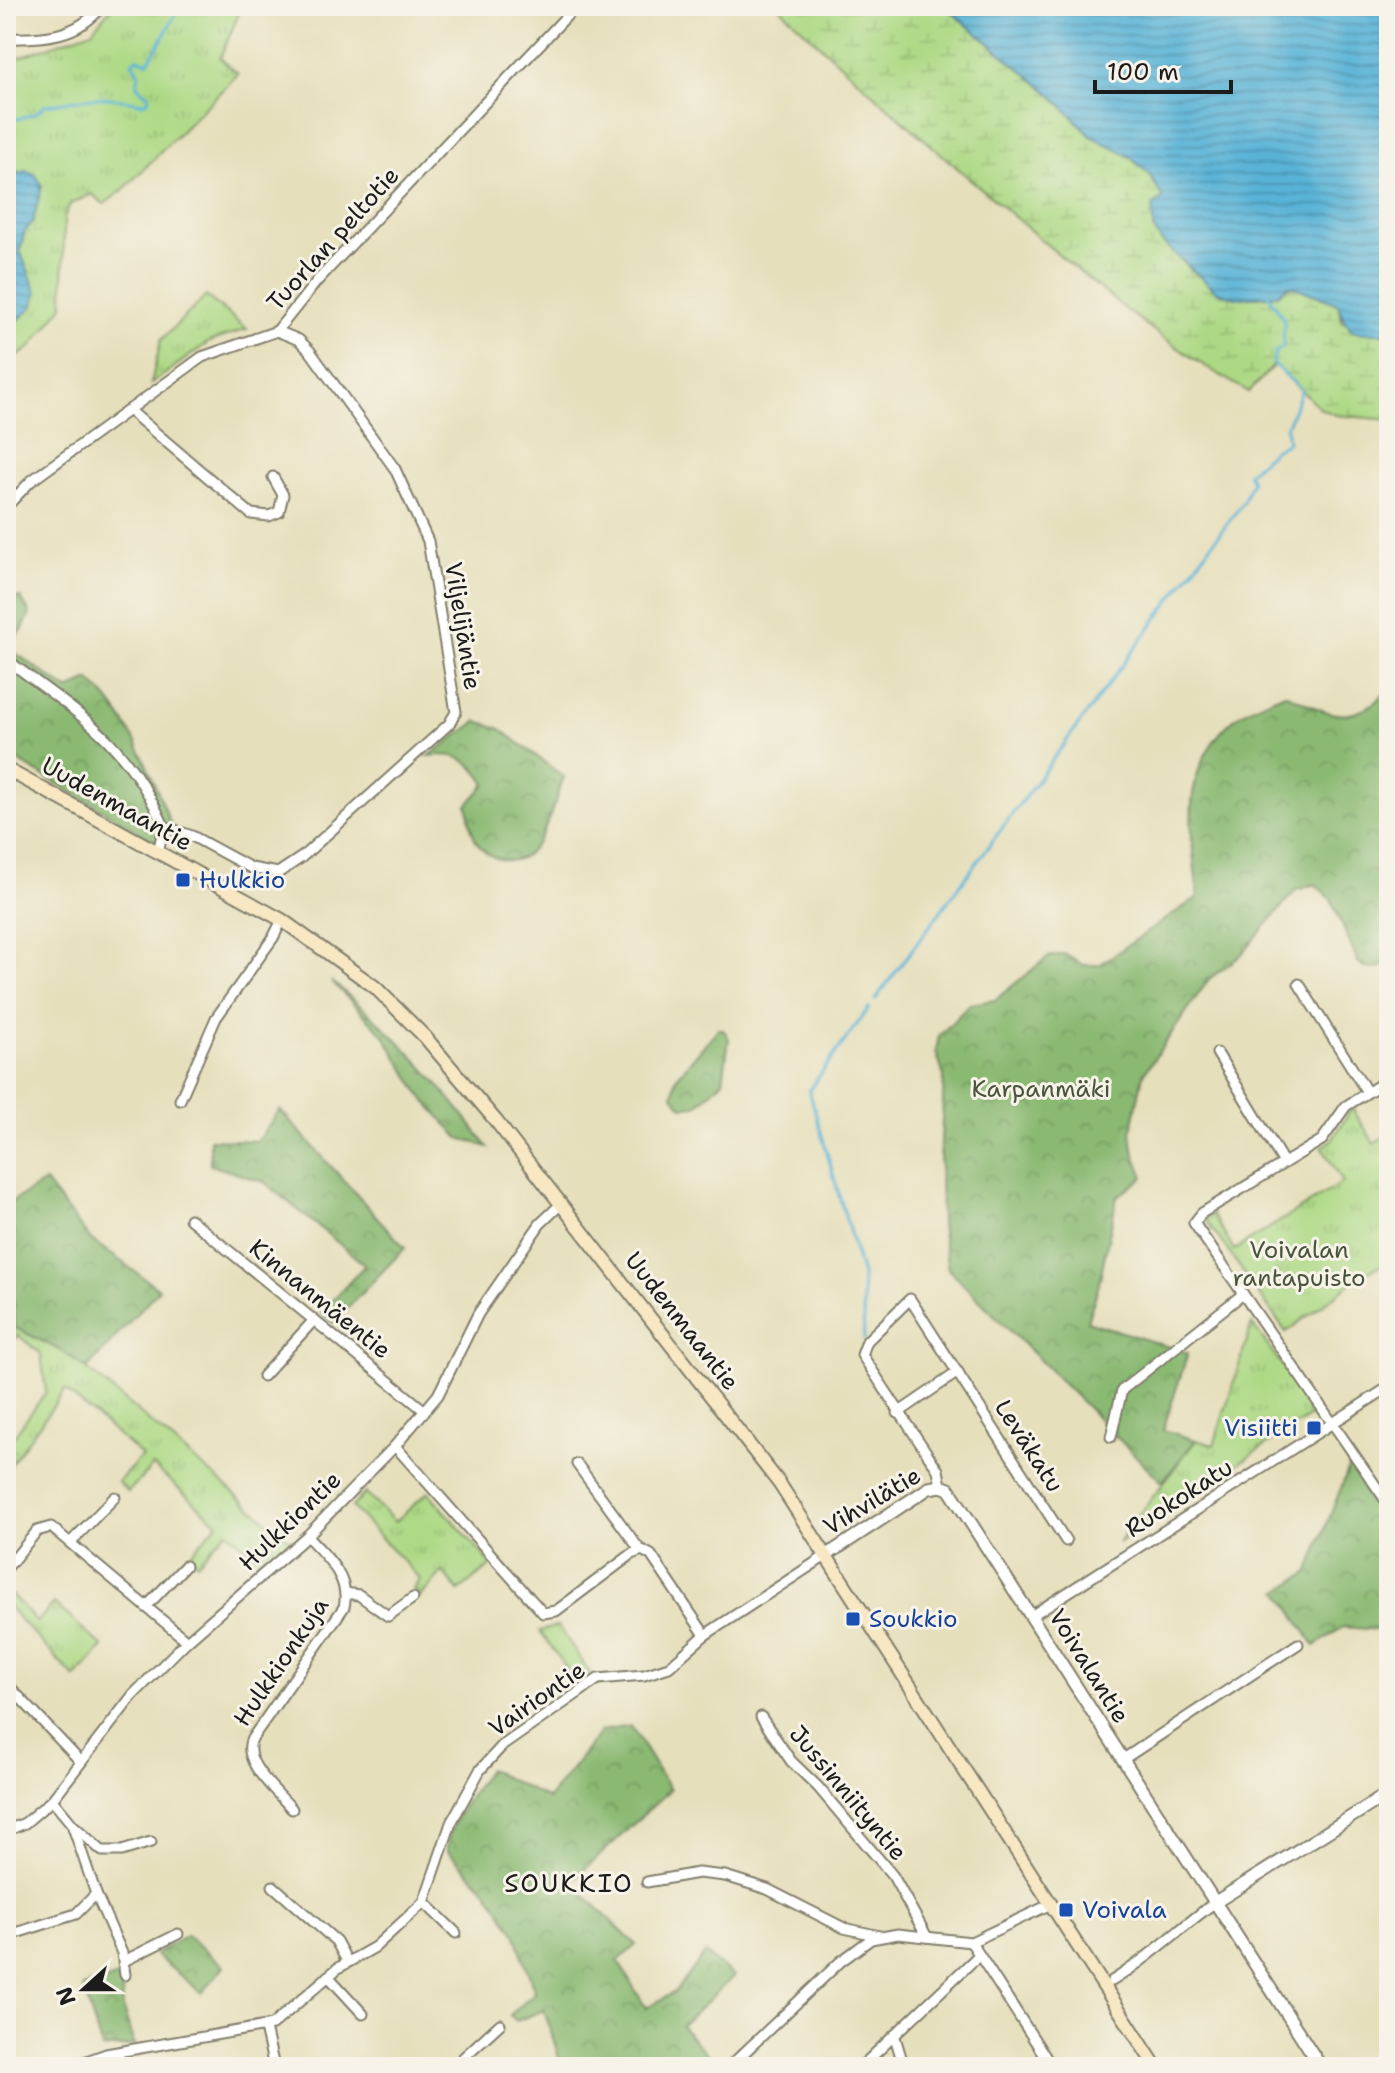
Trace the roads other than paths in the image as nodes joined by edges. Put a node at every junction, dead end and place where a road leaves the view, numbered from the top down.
1 (102, 6) edge
2 (576, 6) edge
3 (6, 38) edge
4 (277, 331) junction
5 (129, 410) junction
6 (273, 477) dead end
7 (6, 507) edge
8 (6, 659) edge
9 (6, 769) edge
10 (164, 826) junction
11 (158, 852) junction
12 (282, 920) junction
13 (1299, 984) dead end
14 (1217, 1053) dead end
15 (1389, 1079) edge
16 (1367, 1092) junction
17 (180, 1100) dead end
18 (1284, 1163) junction
19 (561, 1204) junction
20 (190, 1219) dead end
21 (1243, 1294) junction
22 (910, 1299) joint
23 (314, 1320) junction
24 (958, 1372) junction
25 (263, 1376) dead end
26 (1389, 1387) edge
27 (425, 1411) junction
28 (898, 1413) junction
29 (1331, 1424) junction
30 (1111, 1437) dead end
31 (395, 1446) junction
32 (577, 1464) dead end
33 (941, 1486) junction
34 (115, 1497) dead end
35 (1389, 1505) edge
36 (307, 1536) junction
37 (1066, 1541) dead end
38 (71, 1542) junction
39 (640, 1550) junction
40 (827, 1555) junction
41 (185, 1566) dead end
42 (6, 1569) edge
43 (345, 1593) junction
44 (413, 1598) dead end
45 (146, 1607) junction
46 (1031, 1616) junction
47 (705, 1635) junction
48 (187, 1641) junction
49 (1298, 1644) dead end
50 (6, 1683) edge
51 (761, 1717) dead end
52 (1122, 1760) junction
53 (80, 1761) junction
54 (1389, 1793) edge
55 (52, 1800) junction
56 (292, 1809) dead end
57 (72, 1824) junction
58 (6, 1831) edge
59 (151, 1842) dead end
60 (647, 1882) dead end
61 (273, 1886) dead end
62 (96, 1894) junction
63 (424, 1902) junction
64 (1214, 1903) junction
65 (1051, 1904) junction
66 (456, 1933) dead end
67 (13, 1934) dead end
68 (178, 1934) dead end
69 (880, 1936) junction
70 (927, 1937) junction
71 (971, 1942) junction
72 (978, 1956) junction
73 (124, 1961) junction
74 (347, 1961) junction
75 (125, 1975) dead end
76 (328, 1976) junction
77 (1112, 1981) dead end
78 (363, 2014) dead end
79 (500, 2024) dead end
80 (265, 2028) junction
81 (895, 2037) junction
82 (70, 2067) edge
83 (274, 2067) edge
84 (453, 2067) edge
85 (729, 2067) edge
86 (861, 2067) edge
87 (904, 2067) edge
88 (1052, 2067) edge
89 (1156, 2067) edge
90 (1321, 2067) edge

1 - 3 street
2 - 4 street, Tuorlan peltotie
4 - 5 street, Tuorlan peltotie
4 - 10 street, Viljelijäntie
5 - 6 street
5 - 7 street, Tuorlan peltotie
8 - 10 street
9 - 11 main road, Uudenmaantie
10 - 11 street
11 - 12 main road, Uudenmaantie
12 - 17 street
12 - 19 main road, Uudenmaantie
13 - 16 street
14 - 18 street
15 - 16 street
16 - 18 street
18 - 21 street
19 - 27 street, Hulkkiontie
19 - 40 main road, Uudenmaantie
20 - 23 street, Kinnanmäentie
21 - 29 street
21 - 30 street
22 - 24 street, Leväkatu
22 - 28 street, Voivalantie
23 - 25 street
23 - 27 street, Kinnanmäentie
24 - 28 street
24 - 37 street, Leväkatu
26 - 29 street, Ruokokatu
27 - 31 street, Hulkkiontie
28 - 33 street, Voivalantie
29 - 35 street
29 - 46 street, Ruokokatu
31 - 36 street, Hulkkiontie
31 - 39 street
32 - 39 street
33 - 40 street, Vihvilätie
33 - 46 street, Voivalantie
34 - 38 street
36 - 43 street, Hulkkionkuja
36 - 48 street, Hulkkiontie
38 - 42 street
38 - 45 street
39 - 47 street
40 - 47 street, Vairiontie
40 - 65 main road, Uudenmaantie
41 - 45 street
43 - 44 street
43 - 56 street, Hulkkionkuja
45 - 48 street
46 - 52 street, Voivalantie
47 - 63 street, Vairiontie
48 - 53 street, Hulkkiontie
49 - 52 street
50 - 53 street
51 - 70 street, Jussinniityntie
52 - 64 street, Voivalantie
53 - 55 street, Hulkkiontie
54 - 64 street
55 - 57 street
55 - 58 street, Hulkkiontie
57 - 59 street
57 - 62 street
60 - 69 street
61 - 74 street
62 - 67 street
62 - 73 street
63 - 66 street
63 - 74 street
64 - 77 street
64 - 90 street, Voivalantie
65 - 71 street
65 - 89 main road, Uudenmaantie
68 - 73 street
69 - 70 street
69 - 85 street
70 - 71 street
71 - 72 street
72 - 81 street
72 - 88 street
73 - 75 street
74 - 76 street
76 - 78 street
76 - 80 street
79 - 84 street
80 - 82 street
80 - 83 street
81 - 86 street
81 - 87 street

